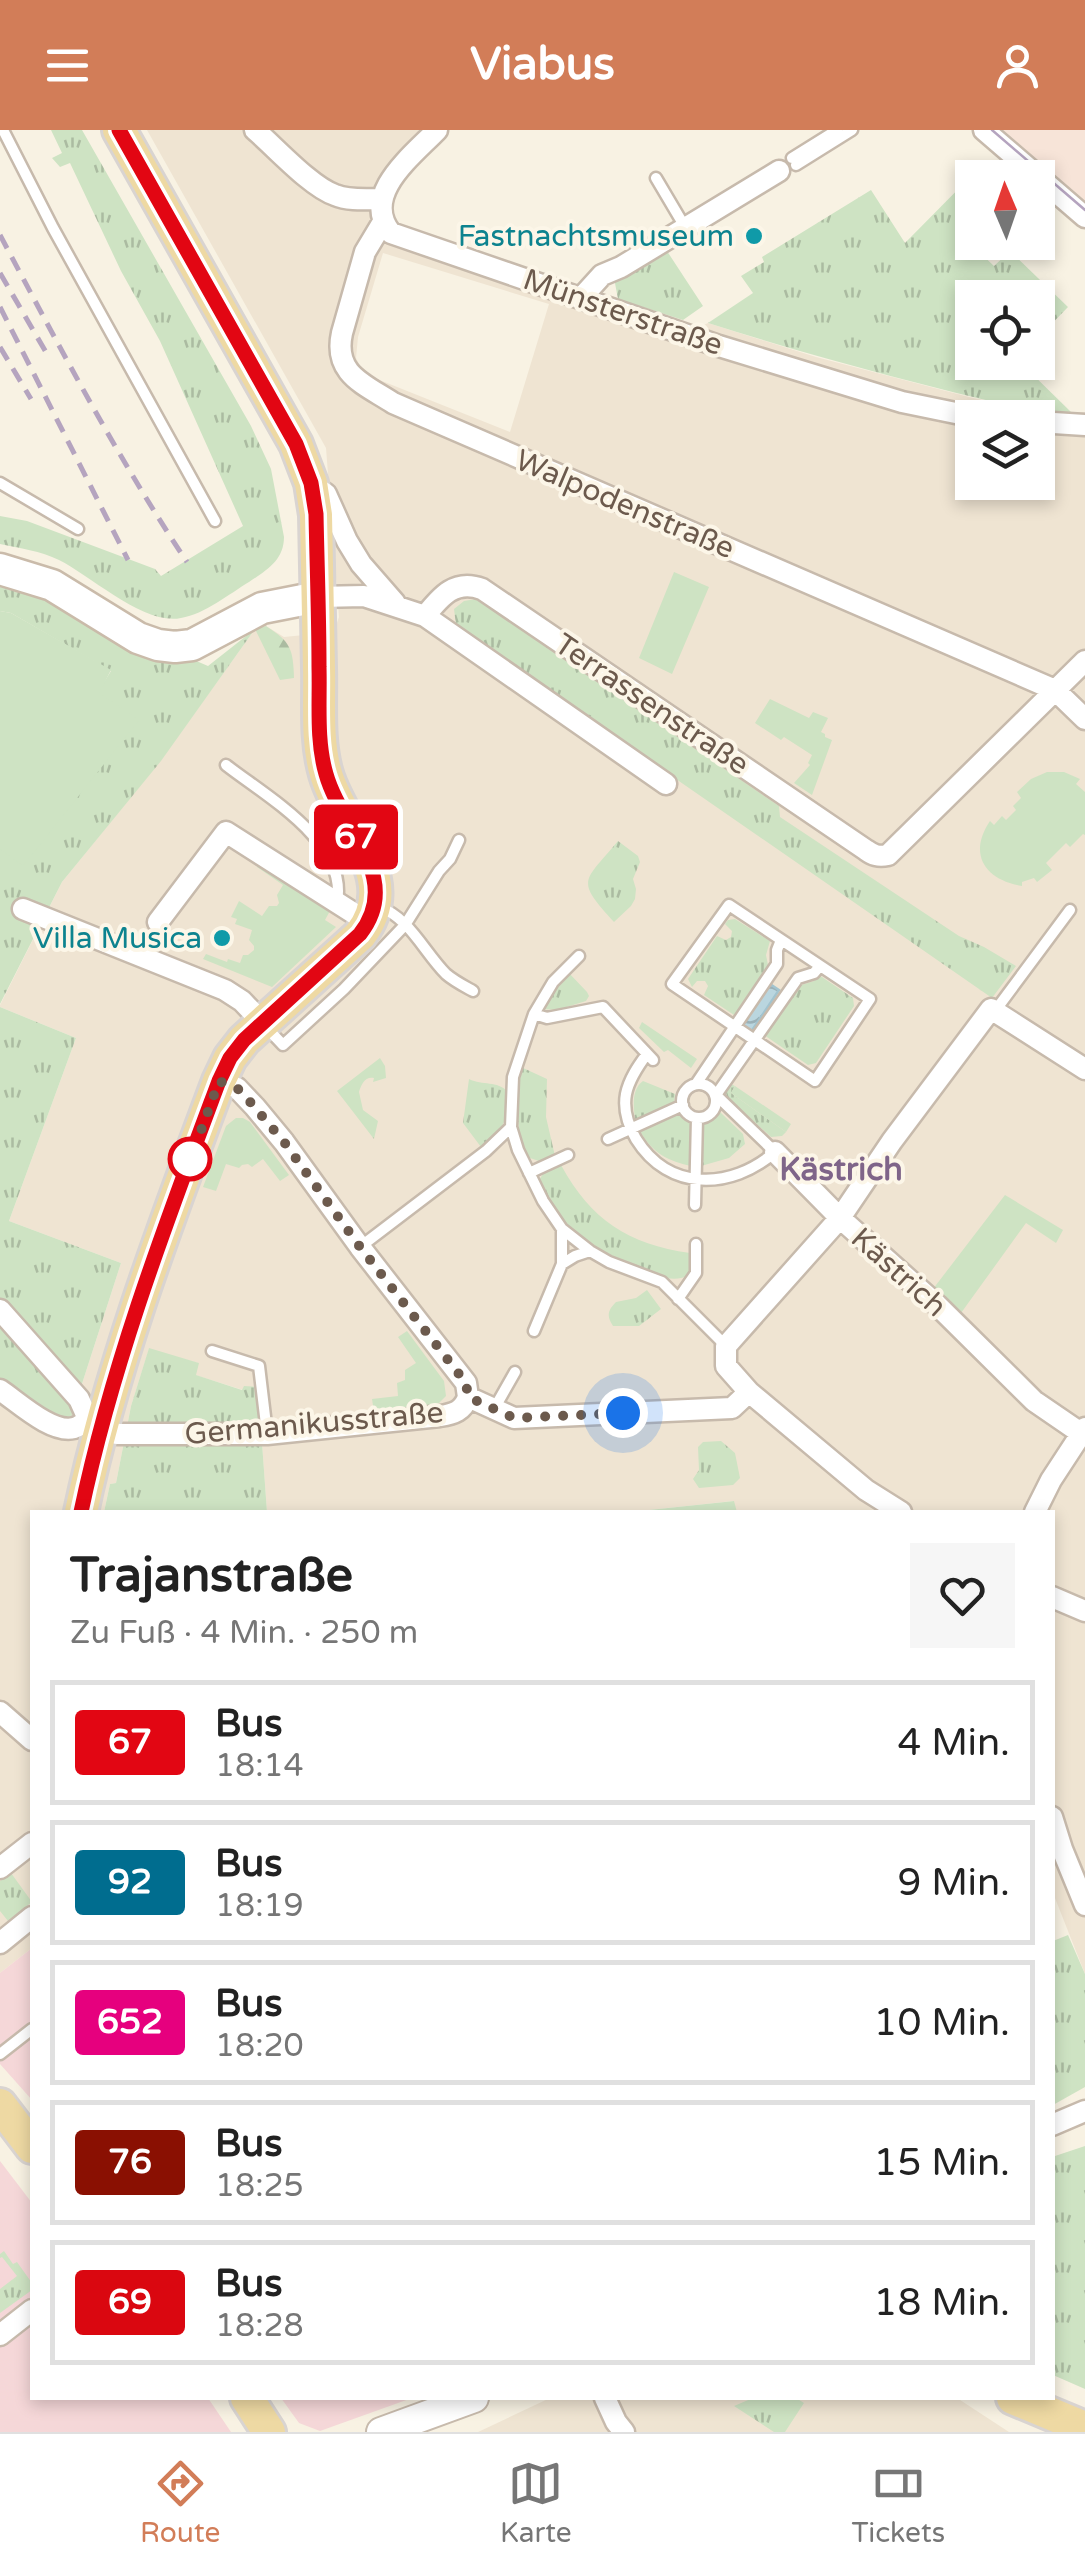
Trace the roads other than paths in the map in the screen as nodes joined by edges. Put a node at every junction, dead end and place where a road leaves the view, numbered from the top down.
1 (3, 130) edge
2 (120, 130) edge
3 (255, 130) edge
4 (436, 130) edge
5 (836, 130) edge
6 (852, 130) edge
7 (984, 130) edge
8 (789, 165) junction
9 (656, 178) dead end
10 (382, 200) junction
11 (1085, 217) edge
12 (384, 222) junction
13 (685, 226) junction
14 (582, 297) junction
15 (955, 413) edge
16 (1055, 423) edge
17 (1085, 425) edge
18 (0, 483) edge
19 (311, 483) junction
20 (215, 521) dead end
21 (78, 528) dead end
22 (0, 569) edge
23 (318, 597) junction
24 (396, 605) junction
25 (425, 616) junction
26 (1085, 661) edge
27 (1056, 690) junction
28 (1085, 719) edge
29 (226, 765) dead end
30 (661, 786) dead end
31 (459, 840) dead end
32 (337, 903) junction
33 (24, 909) dead end
34 (1070, 910) dead end
35 (372, 914) junction
36 (158, 922) dead end
37 (405, 924) junction
38 (781, 940) junction
39 (580, 956) dead end
40 (820, 966) junction
41 (473, 991) dead end
42 (993, 1010) junction
43 (534, 1014) junction
44 (262, 1022) junction
45 (735, 1028) junction
46 (754, 1040) junction
47 (1085, 1070) edge
48 (219, 1081) junction
49 (696, 1084) junction
50 (716, 1095) junction
51 (683, 1105) junction
52 (697, 1118) junction
53 (511, 1127) junction
54 (631, 1130) junction
55 (608, 1139) dead end
56 (494, 1143) junction
57 (518, 1150) junction
58 (775, 1152) junction
59 (568, 1155) dead end
60 (528, 1173) junction
61 (696, 1180) junction
62 (696, 1205) dead end
63 (840, 1218) junction
64 (562, 1228) junction
65 (696, 1244) dead end
66 (360, 1247) junction
67 (590, 1251) junction
68 (562, 1264) junction
69 (678, 1299) junction
70 (0, 1310) edge
71 (534, 1330) dead end
72 (726, 1346) junction
73 (212, 1351) dead end
74 (515, 1372) dead end
75 (0, 1390) edge
76 (749, 1392) junction
77 (468, 1397) junction
78 (494, 1409) junction
79 (95, 1423) junction
80 (1084, 1433) edge
81 (267, 1434) junction
82 (81, 1510) edge
83 (898, 1510) edge
84 (1036, 1510) edge
85 (1055, 1598) edge
86 (1085, 1611) edge
87 (0, 1712) edge
88 (30, 1738) edge
89 (1055, 1827) edge
90 (30, 1845) edge
91 (0, 1868) edge
92 (1085, 1906) edge
93 (30, 1919) edge
94 (0, 1942) edge
95 (30, 2030) edge
96 (0, 2054) edge
97 (0, 2105) edge
98 (1085, 2111) edge
99 (1055, 2125) edge
100 (30, 2143) edge
101 (30, 2312) edge
102 (30, 2327) edge
103 (0, 2335) edge
104 (248, 2400) edge
105 (469, 2400) edge
106 (607, 2400) edge
107 (1018, 2400) edge
108 (1085, 2428) edge
109 (268, 2432) edge
110 (381, 2432) edge
111 (624, 2432) edge

1 - 20 lane
2 - 19 main road
3 - 10 street
4 - 10 street
5 - 8 lane
6 - 8 lane
7 - 11 street
8 - 13 street
9 - 13 lane
10 - 12 street
12 - 14 street, Münsterstraße
12 - 27 street, Walpodenstraße
13 - 14 street
14 - 15 street, Münsterstraße
16 - 17 street
18 - 21 lane
19 - 23 main road
19 - 24 street
22 - 23 main road
23 - 24 street
23 - 35 main road
24 - 25 street
25 - 27 street, Terrassenstraße
25 - 30 street
26 - 27 street
27 - 28 street
29 - 32 lane
31 - 37 lane
32 - 35 street
32 - 36 street
33 - 44 street
34 - 42 lane
35 - 37 lane
35 - 44 main road
37 - 41 lane
37 - 44 lane
38 - 40 lane
38 - 45 lane
38 - 45 lane
39 - 43 lane
40 - 46 lane
40 - 46 lane
42 - 47 street
42 - 63 street
43 - 53 lane
43 - 54 lane
44 - 48 main road
45 - 46 lane
45 - 49 lane
46 - 50 lane
48 - 66 street
48 - 79 main road
49 - 50 lane
49 - 51 lane
50 - 52 lane
50 - 58 lane
51 - 52 lane
51 - 54 lane
52 - 61 lane
53 - 56 lane
53 - 57 lane
54 - 55 lane
54 - 61 lane
56 - 57 lane
56 - 66 lane
57 - 60 lane
58 - 61 lane
58 - 63 street, Kästrich
59 - 60 lane
60 - 64 lane
61 - 62 lane
63 - 72 street
63 - 80 street, Kästrich
64 - 67 lane
64 - 68 lane
65 - 69 lane
66 - 77 street
67 - 68 lane
67 - 69 lane
68 - 71 lane
69 - 72 lane
70 - 79 street
72 - 76 street
73 - 81 lane
74 - 78 lane
75 - 79 street, Germanikusstraße
76 - 78 street, Germanikusstraße
76 - 83 street
77 - 78 street, Germanikusstraße
77 - 81 street, Germanikusstraße
79 - 81 street, Germanikusstraße
79 - 82 main road
80 - 84 street
85 - 86 street
87 - 88 street
89 - 92 street
90 - 91 street
93 - 94 street
95 - 96 lane
97 - 100 main road
98 - 99 street
101 - 103 street
102 - 103 street
104 - 109 main road
105 - 110 street
106 - 111 street
107 - 108 main road

